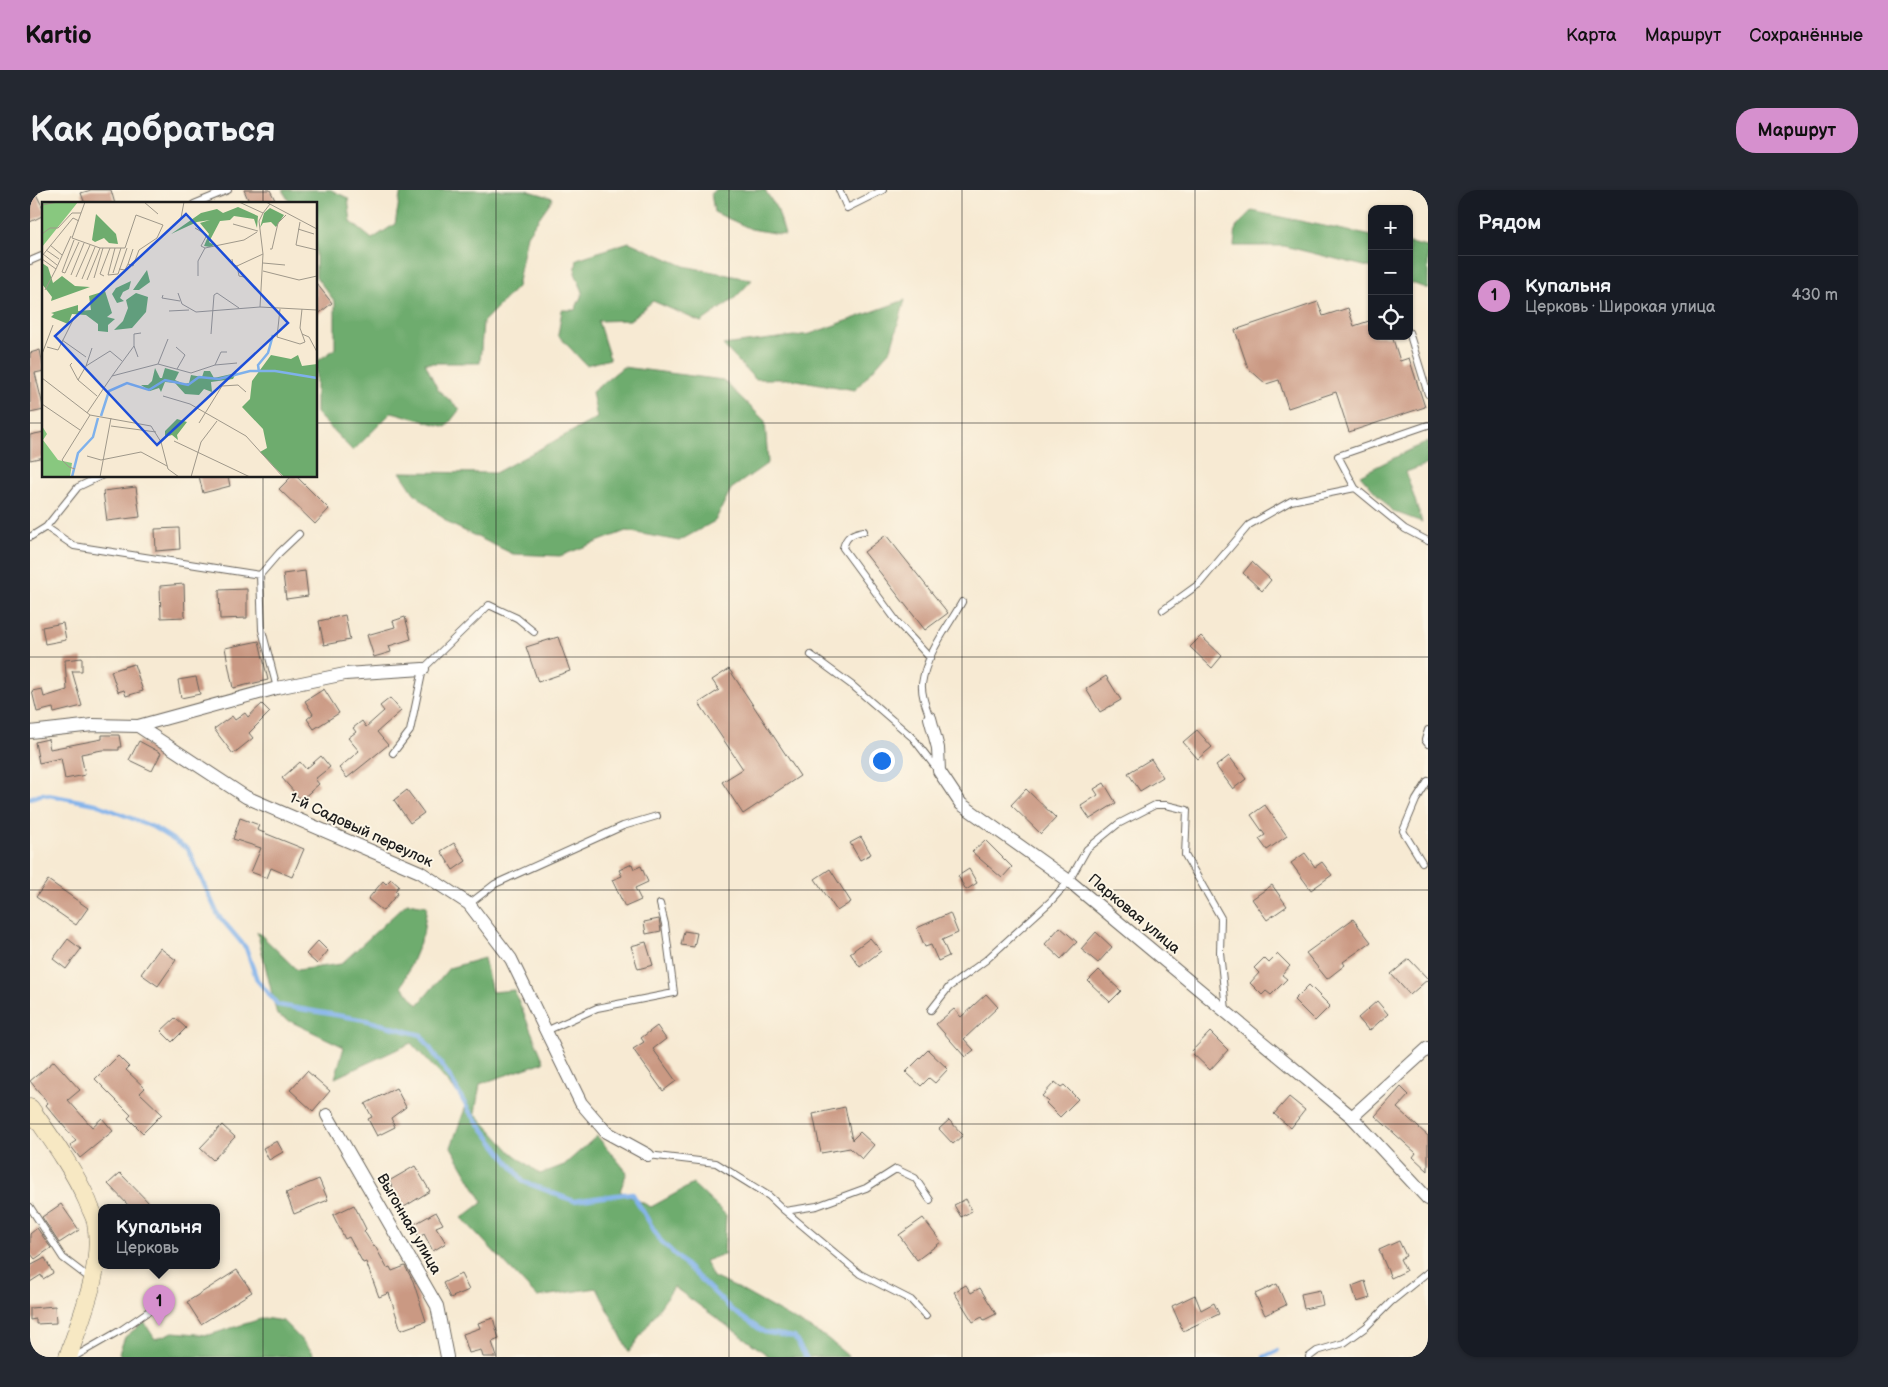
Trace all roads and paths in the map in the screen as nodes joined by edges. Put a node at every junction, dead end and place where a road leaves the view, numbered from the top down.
1 (228, 190) edge
2 (839, 190) edge
3 (883, 190) edge
4 (199, 202) edge
5 (42, 256) edge
6 (30, 261) edge
7 (1411, 340) edge
8 (1428, 394) edge
9 (1428, 425) edge
10 (93, 478) edge
11 (1355, 488) junction
12 (46, 527) junction
13 (864, 531) dead end
14 (299, 534) dead end
15 (30, 537) edge
16 (1428, 541) edge
17 (260, 575) junction
18 (962, 602) dead end
19 (1163, 610) dead end
20 (534, 632) dead end
21 (811, 655) dead end
22 (930, 658) junction
23 (423, 669) junction
24 (277, 688) junction
25 (930, 718) joint
26 (138, 726) junction
27 (1428, 730) edge
28 (30, 732) edge
29 (1428, 744) edge
30 (393, 753) dead end
31 (939, 771) junction
32 (1428, 781) edge
33 (657, 816) dead end
34 (1422, 862) dead end
35 (1069, 881) junction
36 (469, 904) junction
37 (660, 904) dead end
38 (931, 1010) dead end
39 (1227, 1013) junction
40 (546, 1031) junction
41 (1428, 1048) edge
42 (30, 1108) edge
43 (327, 1114) dead end
44 (1352, 1117) junction
45 (648, 1155) joint
46 (1428, 1198) edge
47 (930, 1200) dead end
48 (30, 1207) edge
49 (785, 1211) junction
50 (98, 1257) edge
51 (1428, 1272) edge
52 (93, 1281) junction
53 (162, 1302) dead end
54 (926, 1316) dead end
55 (68, 1357) edge
56 (74, 1357) edge
57 (447, 1357) edge
58 (1309, 1357) edge

1 - 4 lane
2 - 3 lane
5 - 6 lane
7 - 8 lane
9 - 11 lane
10 - 12 lane
11 - 16 lane
11 - 19 lane
12 - 15 lane
12 - 17 lane
13 - 22 lane
14 - 17 lane
17 - 24 lane
18 - 22 lane
20 - 23 lane
21 - 31 lane
22 - 25 lane
23 - 24 street
23 - 30 lane
24 - 26 street
25 - 31 street
26 - 28 street
26 - 36 street, 1-й Садовый переулок
27 - 29 lane
31 - 35 street, Парковая улица
32 - 34 lane
33 - 36 lane
35 - 38 lane
35 - 39 street, Парковая улица
35 - 39 lane
36 - 40 street, 1-й Садовый переулок
37 - 40 lane
39 - 44 street, Парковая улица
40 - 45 street, 1-й Садовый переулок
41 - 44 street
42 - 50 street
43 - 57 street, Выгонная улица
44 - 46 street, Парковая улица
45 - 49 lane
47 - 49 lane
48 - 52 lane
49 - 54 lane
50 - 52 street
51 - 58 lane
52 - 55 street
53 - 56 lane

